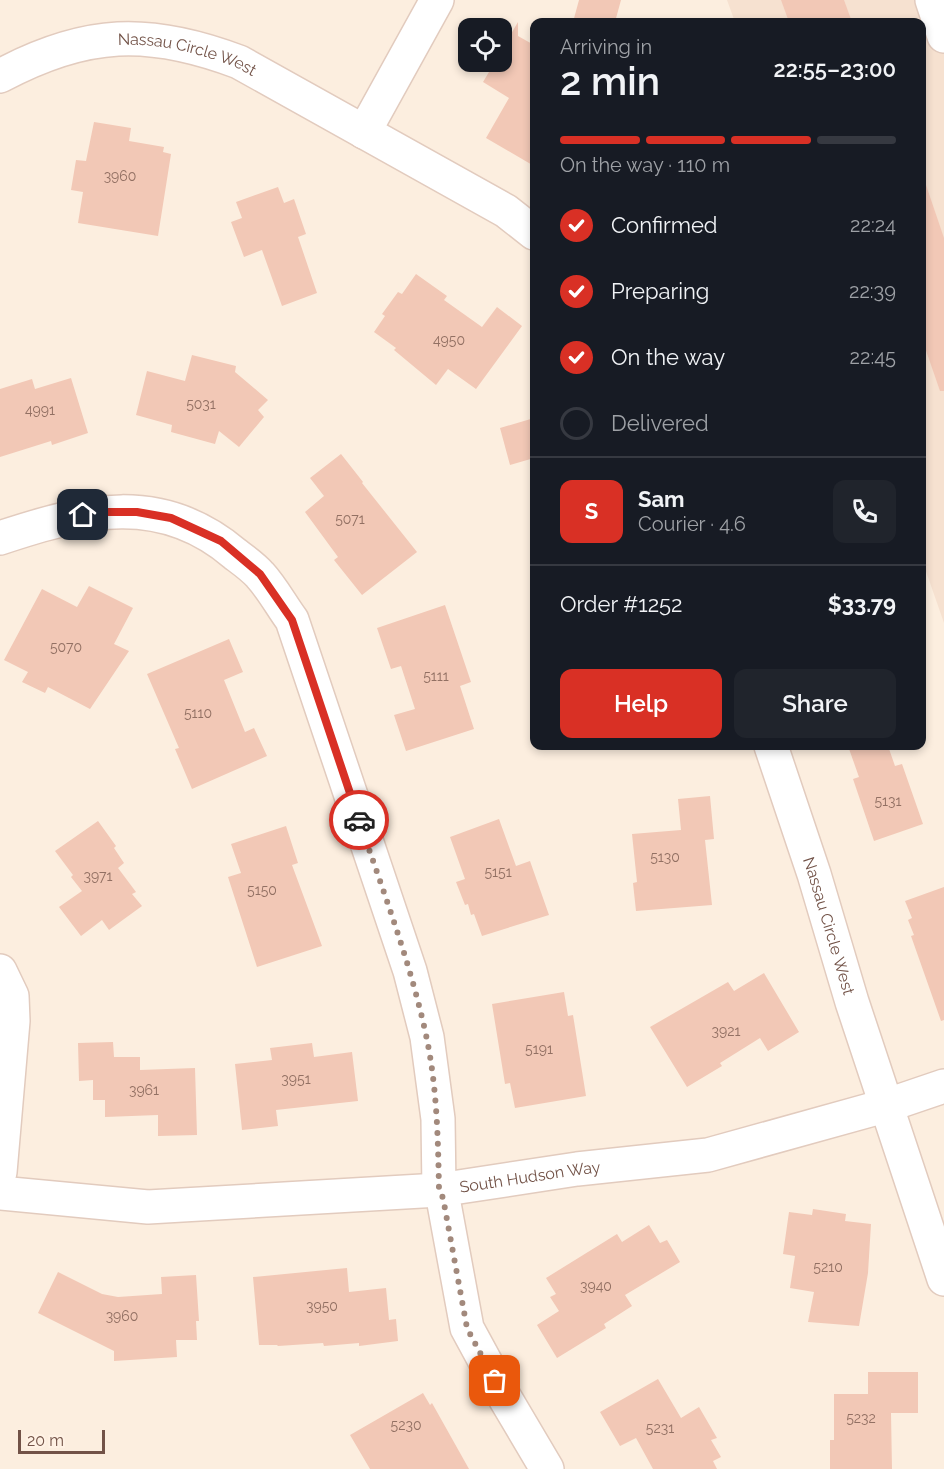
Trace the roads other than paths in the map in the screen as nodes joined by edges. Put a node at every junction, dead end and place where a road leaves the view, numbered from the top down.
1 (437, 0) edge
2 (932, 0) edge
3 (944, 36) edge
4 (0, 76) edge
5 (364, 132) junction
6 (530, 230) edge
7 (0, 538) edge
8 (772, 750) edge
9 (0, 971) edge
10 (944, 1086) edge
11 (888, 1105) junction
12 (0, 1172) edge
13 (439, 1190) junction
14 (0, 1193) edge
15 (944, 1279) edge
16 (547, 1469) edge

1 - 5 street
2 - 3 street
4 - 5 street, Nassau Circle West
5 - 6 street, Nassau Circle West
7 - 13 street
8 - 11 street, Nassau Circle West
9 - 12 street
10 - 11 street, South Hudson Way
11 - 13 street, South Hudson Way
11 - 15 street, Nassau Circle West
13 - 14 street, South Hudson Way
13 - 16 street

